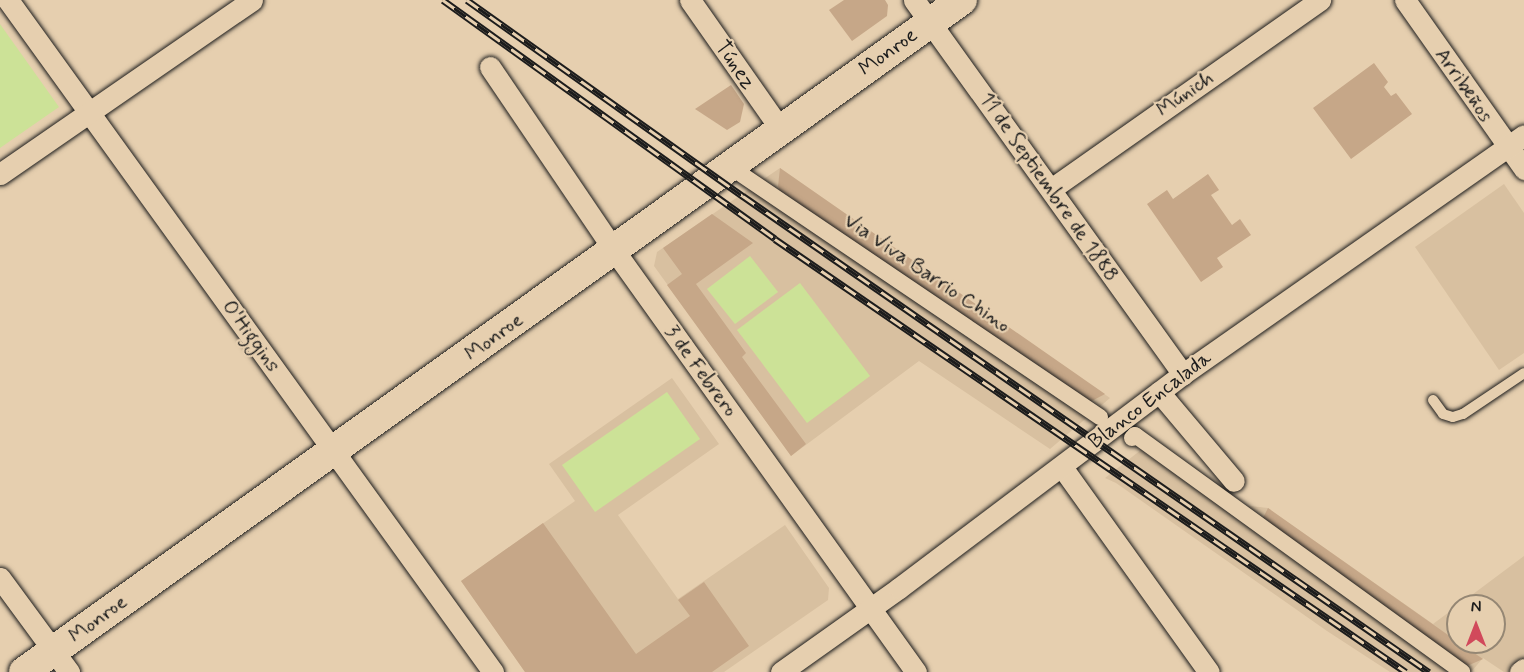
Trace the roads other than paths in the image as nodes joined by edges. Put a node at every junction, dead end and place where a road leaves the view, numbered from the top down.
1 (8, 0) edge
2 (252, 0) edge
3 (690, 0) edge
4 (962, 0) edge
5 (1320, 0) edge
6 (1405, 0) edge
7 (923, 10) edge
8 (490, 67) dead end
9 (89, 111) junction
10 (781, 130) junction
11 (1516, 140) edge
12 (729, 166) junction
13 (1524, 170) edge
14 (0, 174) edge
15 (1051, 189) junction
16 (614, 250) junction
17 (1524, 373) edge
18 (1183, 374) junction
19 (1159, 392) junction
20 (1433, 400) dead end
21 (1100, 417) dead end
22 (1132, 438) dead end
23 (334, 451) junction
24 (1062, 466) junction
25 (1234, 481) dead end
26 (0, 578) edge
27 (872, 607) junction
28 (62, 661) edge
29 (24, 672) edge
30 (493, 672) edge
31 (781, 672) edge
32 (916, 672) edge
33 (1209, 672) edge
34 (1462, 672) edge

1 - 9 street, O'Higgins
2 - 9 street
3 - 10 street, Túnez
4 - 7 main road, Monroe
5 - 15 street, Múnich
6 - 11 street, Arribeños
7 - 10 main road, Monroe
7 - 15 street, 11 de Septiembre de 1888
8 - 16 street, 3 de Febrero
9 - 14 street
9 - 23 street, O'Higgins
10 - 12 main road, Monroe
11 - 13 street, Arribeños
11 - 18 street, Blanco Encalada
12 - 16 main road, Monroe
12 - 21 street, Via Viva Barrio Chino
15 - 18 street, 11 de Septiembre de 1888
16 - 23 main road, Monroe
16 - 27 street, 3 de Febrero
17 - 20 lane
18 - 19 street, Blanco Encalada
19 - 24 street, Blanco Encalada
19 - 25 street
22 - 34 street
23 - 28 main road, Monroe
23 - 30 street, O'Higgins
24 - 27 street, Blanco Encalada
24 - 33 street
26 - 28 street
27 - 31 street, Blanco Encalada
27 - 32 street, 3 de Febrero
28 - 29 main road, Monroe

